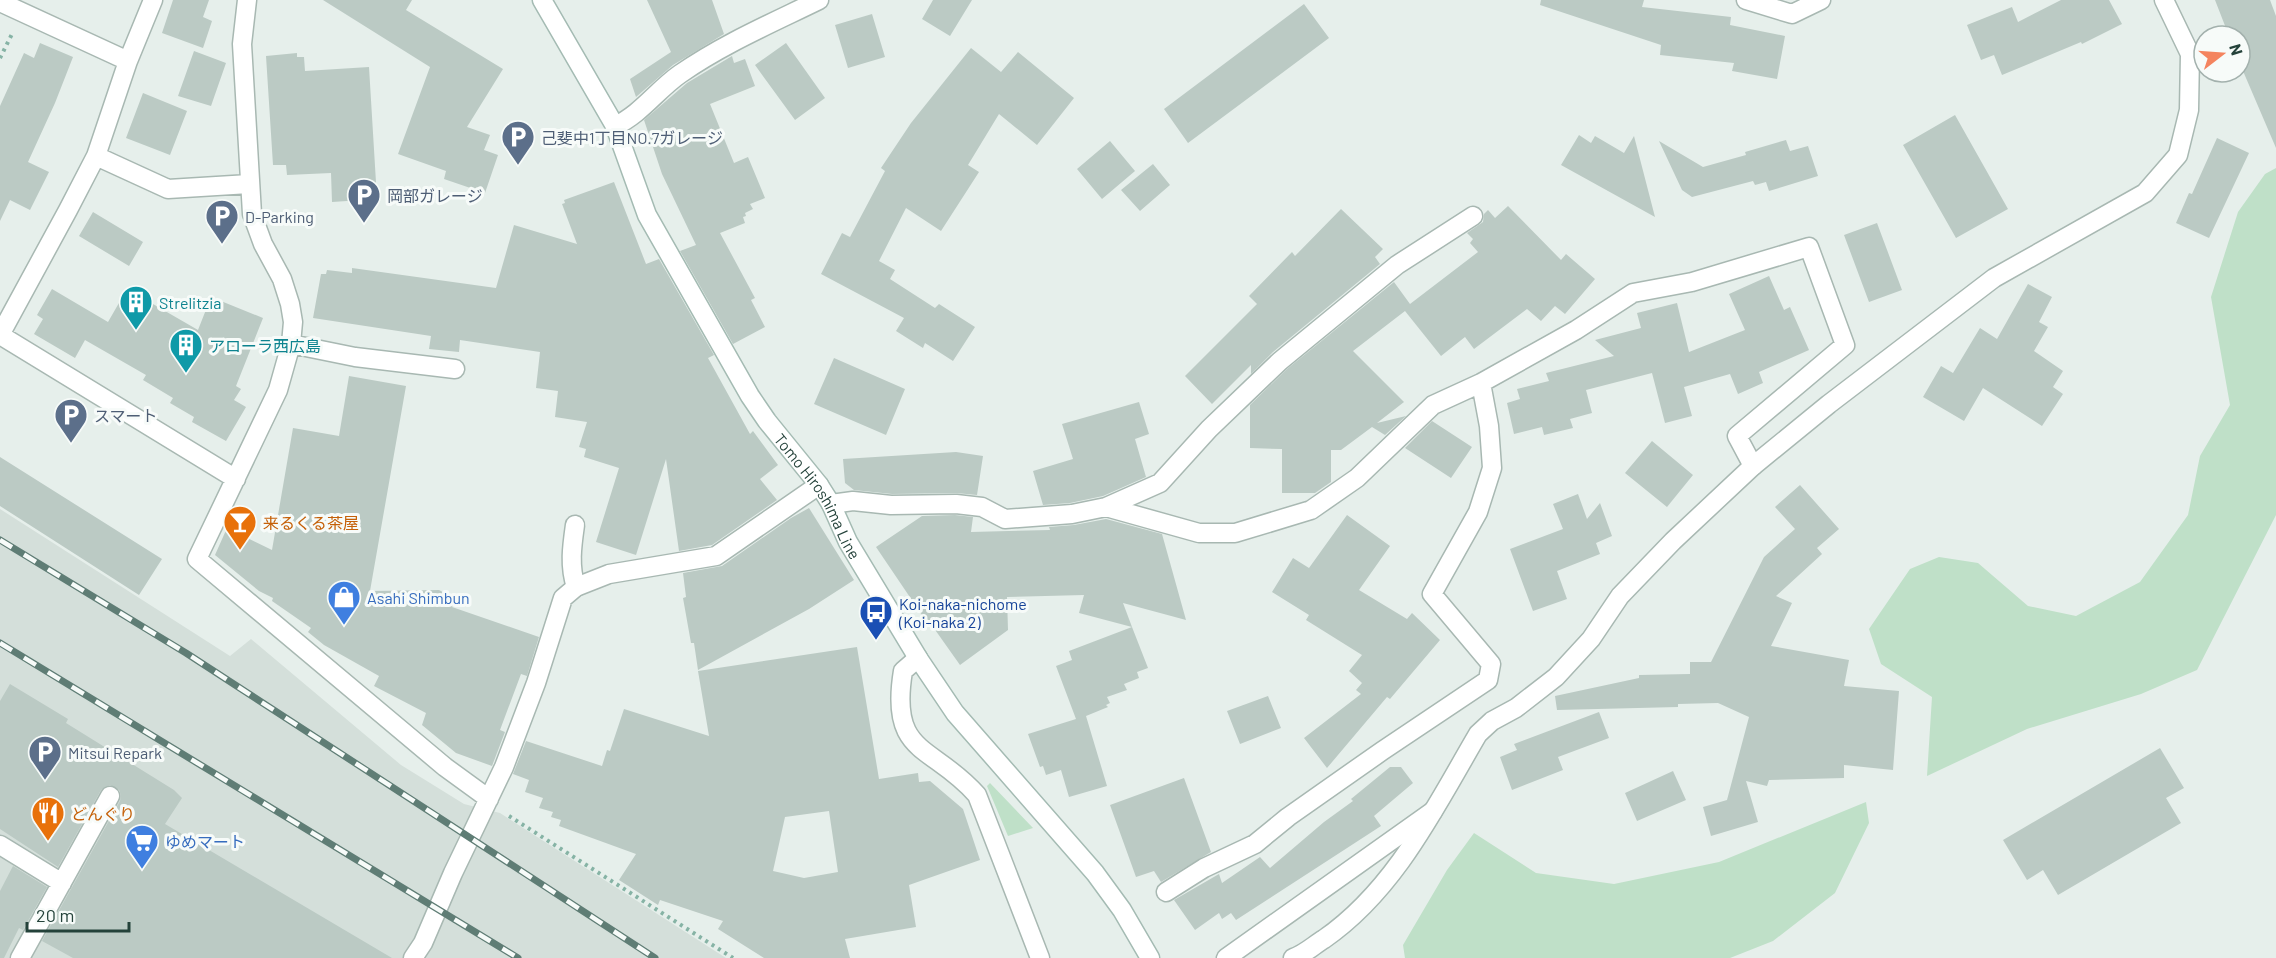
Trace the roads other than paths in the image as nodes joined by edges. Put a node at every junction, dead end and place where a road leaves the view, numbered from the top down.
1 (153, 0) edge
2 (247, 0) edge
3 (542, 0) edge
4 (819, 0) edge
5 (1746, 0) edge
6 (1821, 0) edge
7 (2164, 0) edge
8 (0, 2) edge
9 (128, 61) junction
10 (615, 126) junction
11 (96, 156) junction
12 (249, 184) junction
13 (1473, 216) dead end
14 (0, 335) edge
15 (291, 344) junction
16 (455, 369) dead end
17 (1480, 383) junction
18 (1753, 466) junction
19 (236, 478) junction
20 (819, 485) junction
21 (831, 504) junction
22 (1106, 507) junction
23 (575, 525) dead end
24 (576, 587) junction
25 (918, 658) junction
26 (110, 796) dead end
27 (495, 805) junction
28 (1433, 811) junction
29 (0, 846) edge
30 (62, 883) junction
31 (1166, 892) dead end
32 (1297, 957) edge
33 (20, 958) edge
34 (413, 958) edge
35 (1040, 958) edge
36 (1150, 958) edge
37 (1226, 958) edge

1 - 9 street
2 - 12 street
3 - 10 street, Tomo Hiroshima Line
4 - 10 street
5 - 6 street
7 - 18 street
8 - 9 street
9 - 11 street
10 - 20 street, Tomo Hiroshima Line
11 - 12 street
11 - 14 street
12 - 15 street
13 - 22 street
14 - 19 street
15 - 16 street
15 - 19 street
17 - 18 street
17 - 22 street
17 - 31 street
18 - 28 street
19 - 27 street
20 - 21 street, Tomo Hiroshima Line
20 - 24 street
21 - 22 street
21 - 25 street, Tomo Hiroshima Line
23 - 24 street
24 - 27 street
25 - 35 street
25 - 36 street, Tomo Hiroshima Line
26 - 30 street
27 - 34 street
28 - 32 street
28 - 37 street
29 - 30 street
30 - 33 street

